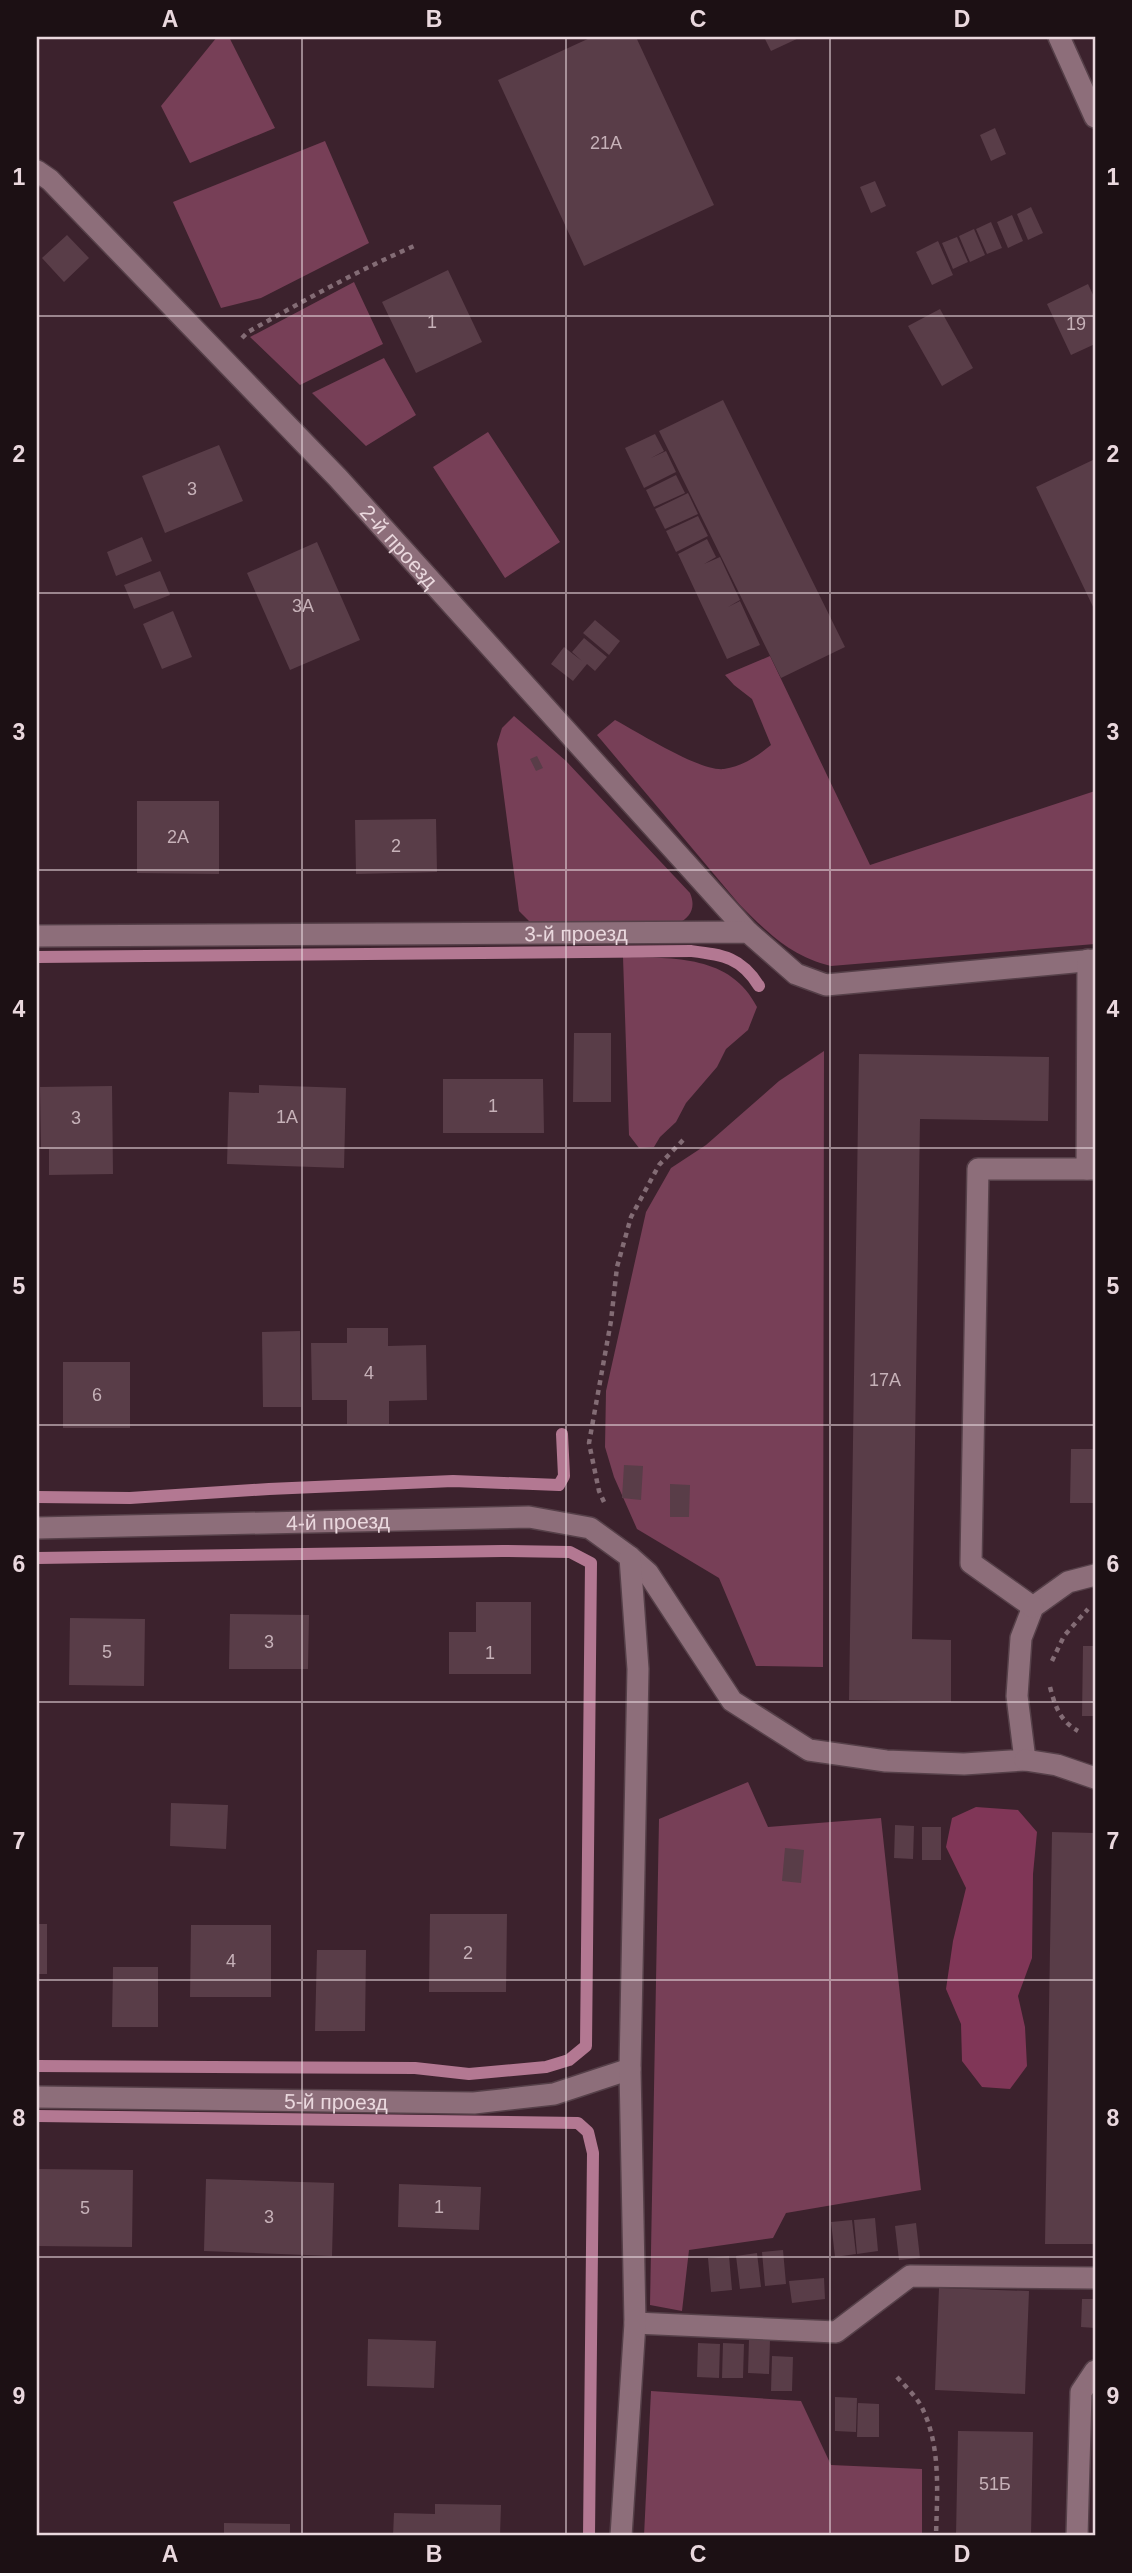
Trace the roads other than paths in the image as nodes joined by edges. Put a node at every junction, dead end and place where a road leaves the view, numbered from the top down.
1 (1059, 37) edge
2 (1095, 117) edge
3 (37, 171) edge
4 (748, 932) junction
5 (37, 936) edge
6 (1092, 960) edge
7 (1091, 1169) edge
8 (37, 1528) edge
9 (630, 1557) junction
10 (1095, 1575) edge
11 (1033, 1607) junction
12 (1026, 1760) junction
13 (1052, 1765) junction
14 (1095, 1766) edge
15 (1095, 1778) edge
16 (630, 2069) junction
17 (37, 2097) edge
18 (1095, 2278) edge
19 (635, 2322) junction
20 (1095, 2371) edge
21 (621, 2536) edge
22 (1077, 2536) edge

1 - 2 street
3 - 4 street, 2-й проезд
4 - 5 street, 3-й проезд
4 - 6 street
6 - 7 street
7 - 11 street
8 - 9 street, 4-й проезд
9 - 12 street, 4-й проезд
9 - 16 street
10 - 11 street
11 - 12 street
12 - 13 street, 4-й проезд
13 - 14 street
13 - 15 street
16 - 17 street, 5-й проезд
16 - 19 street
18 - 19 street
19 - 21 street
20 - 22 street

